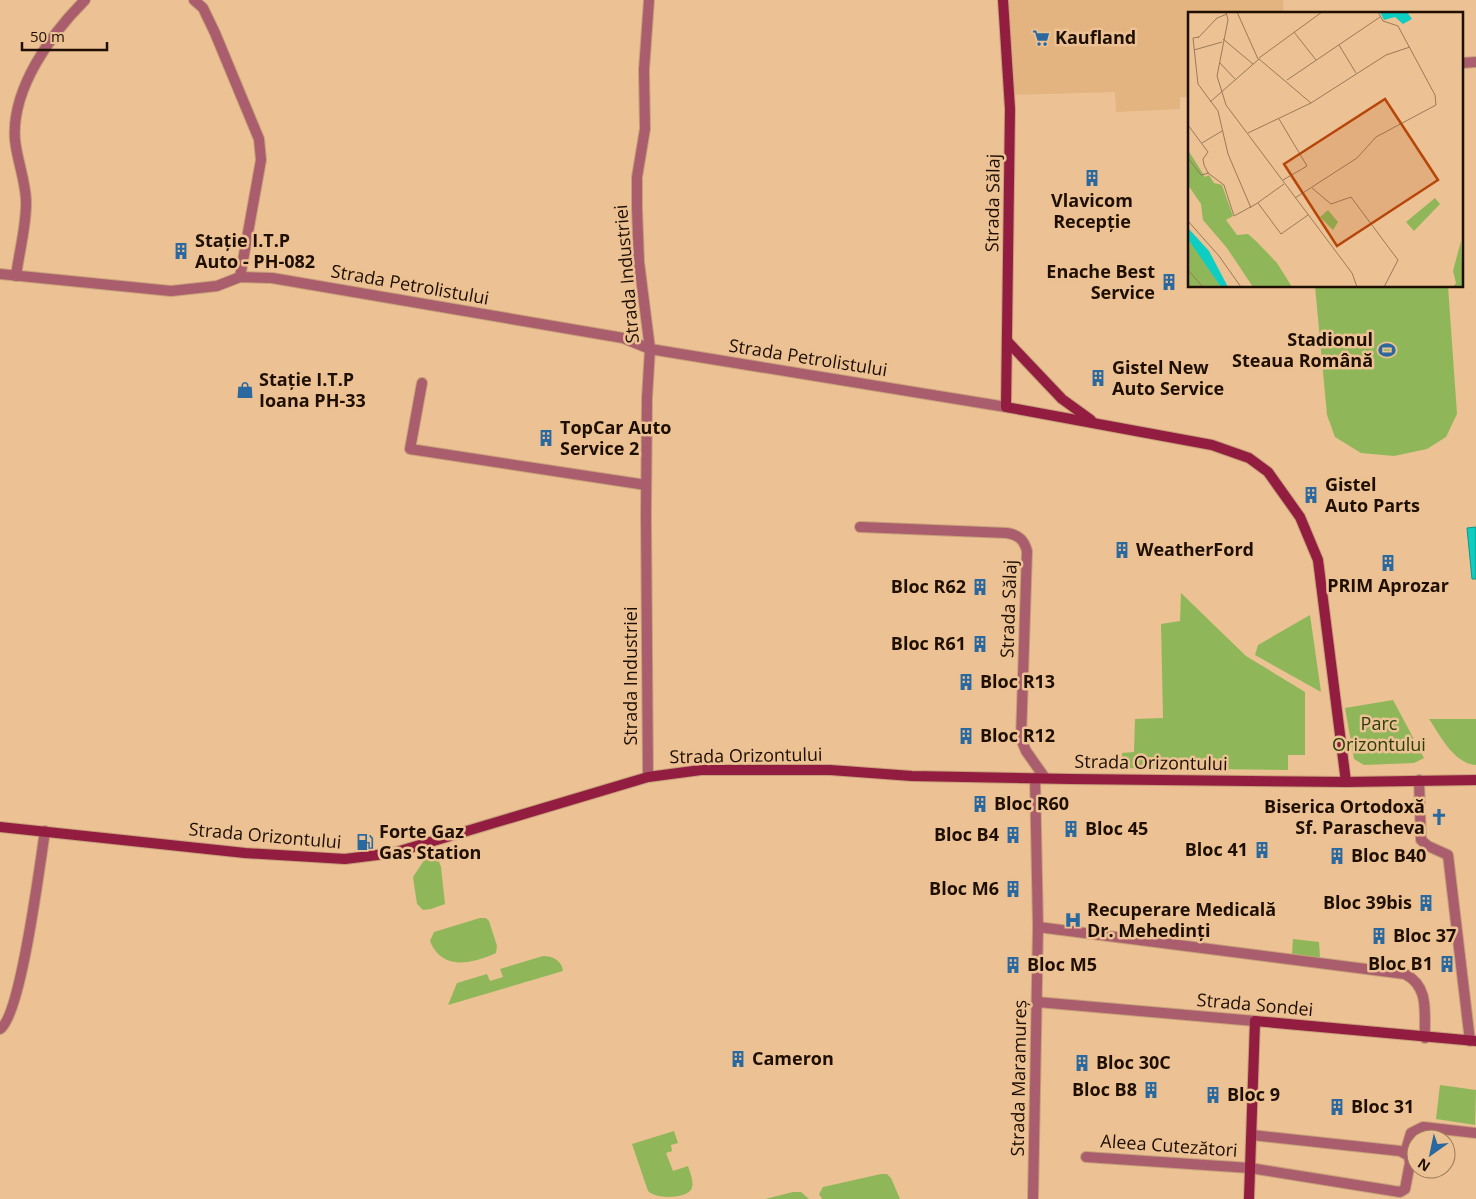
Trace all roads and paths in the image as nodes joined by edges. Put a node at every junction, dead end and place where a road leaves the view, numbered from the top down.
1 (85, 0) edge
2 (194, 0) edge
3 (649, 0) edge
4 (1003, 0) edge
5 (0, 274) edge
6 (16, 276) junction
7 (240, 277) junction
8 (1007, 342) junction
9 (650, 349) junction
10 (422, 383) dead end
11 (1006, 407) junction
12 (1096, 423) junction
13 (646, 485) junction
14 (860, 527) dead end
15 (648, 777) junction
16 (1040, 778) junction
17 (1419, 780) junction
18 (1476, 780) edge
19 (1346, 782) junction
20 (0, 827) edge
21 (45, 831) junction
22 (1038, 927) junction
23 (1037, 1002) junction
24 (1255, 1021) junction
25 (0, 1030) edge
26 (1425, 1038) junction
27 (1473, 1041) edge
28 (1476, 1133) edge
29 (1252, 1135) junction
30 (1405, 1153) junction
31 (1086, 1157) dead end
32 (1250, 1168) junction
33 (1033, 1199) edge
34 (1249, 1199) edge

1 - 6 street
2 - 7 street
3 - 9 street, Strada Industriei
4 - 8 street, Strada Sălaj
5 - 6 street, Strada Petrolistului
6 - 7 street, Strada Petrolistului
7 - 9 street, Strada Petrolistului
8 - 11 street, Strada Sălaj
8 - 12 street
9 - 11 street, Strada Petrolistului
9 - 13 street, Strada Industriei
10 - 13 street
11 - 12 street, Strada Petrolistului
12 - 19 street, Strada Petrolistului
13 - 15 street, Strada Industriei
14 - 16 street, Strada Sălaj
15 - 16 street, Strada Orizontului
15 - 21 street, Strada Orizontului
16 - 19 street, Strada Orizontului
16 - 22 street, Strada Maramureș
17 - 18 street, Strada Orizontului
17 - 19 street, Strada Orizontului
17 - 27 street, Strada Sondei
20 - 21 street, Strada Orizontului
21 - 25 street
22 - 23 street, Strada Maramureș
22 - 26 street
23 - 24 street, Strada Sondei
23 - 33 street, Strada Maramureș
24 - 26 street, Strada Sondei
24 - 29 street
26 - 27 street, Strada Sondei
28 - 30 street
29 - 30 street
29 - 32 street
30 - 32 street, Aleea Cutezători
31 - 32 street, Aleea Cutezători
32 - 34 street

